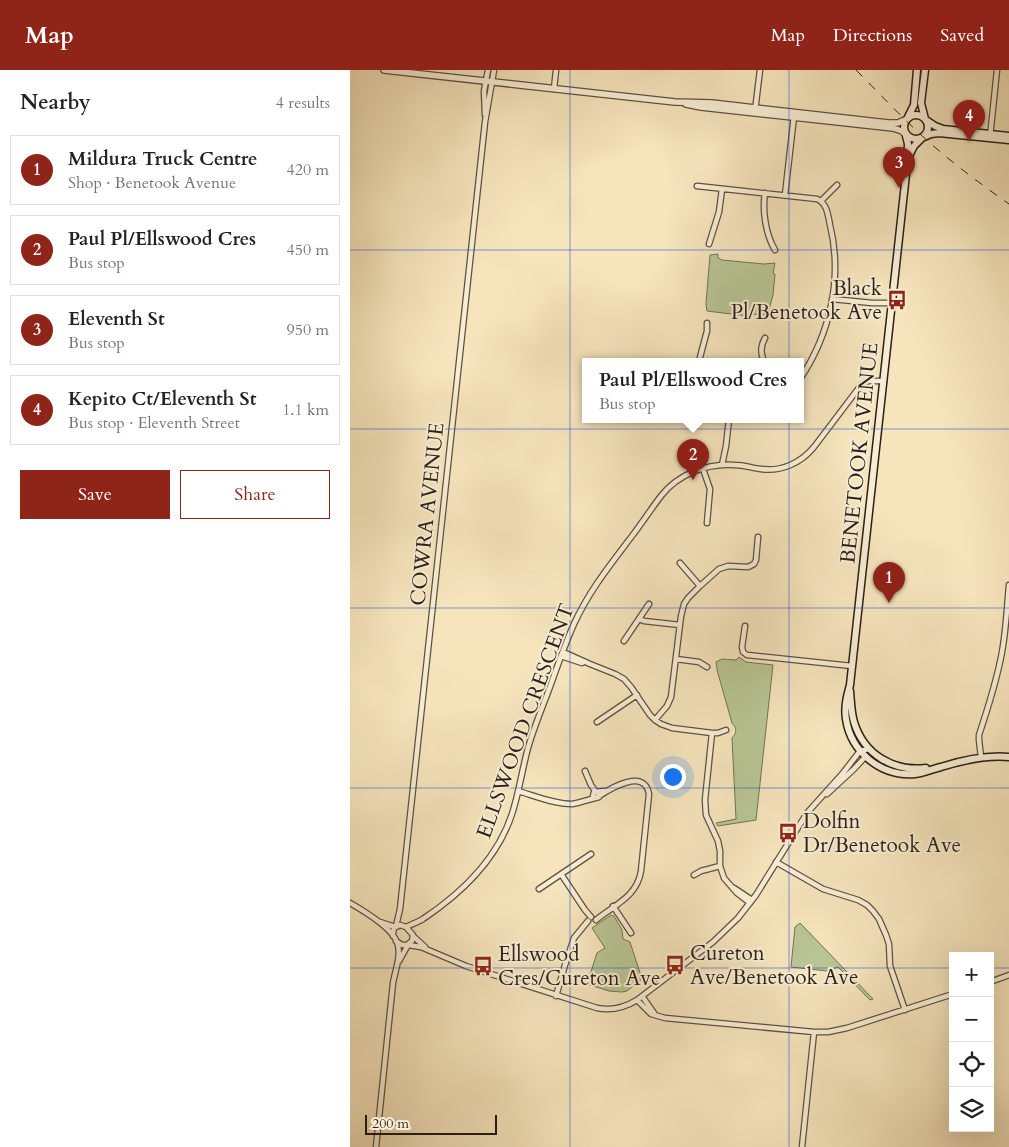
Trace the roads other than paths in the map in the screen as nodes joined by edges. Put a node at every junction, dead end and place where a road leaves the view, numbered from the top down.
1 (384, 70) edge
2 (488, 70) edge
3 (494, 70) edge
4 (556, 70) edge
5 (760, 70) edge
6 (917, 70) edge
7 (925, 70) edge
8 (997, 70) edge
9 (489, 82) junction
10 (554, 88) junction
11 (756, 110) junction
12 (794, 115) junction
13 (907, 119) junction
14 (925, 119) junction
15 (906, 135) junction
16 (990, 136) junction
17 (1009, 136) edge
18 (923, 137) junction
19 (1009, 140) edge
20 (907, 165) junction
21 (836, 185) dead end
22 (697, 186) dead end
23 (722, 189) junction
24 (765, 193) junction
25 (785, 195) junction
26 (821, 201) junction
27 (709, 244) dead end
28 (775, 250) dead end
29 (832, 299) junction
30 (892, 305) junction
31 (707, 323) dead end
32 (765, 338) dead end
33 (699, 358) edge
34 (764, 358) edge
35 (804, 373) edge
36 (884, 381) junction
37 (729, 423) edge
38 (725, 465) junction
39 (703, 468) junction
40 (707, 523) dead end
41 (758, 537) dead end
42 (680, 563) dead end
43 (700, 586) junction
44 (1009, 586) edge
45 (649, 604) dead end
46 (639, 620) junction
47 (680, 625) junction
48 (745, 626) dead end
49 (624, 641) dead end
50 (562, 654) junction
51 (1002, 654) junction
52 (1009, 655) edge
53 (676, 659) junction
54 (852, 666) junction
55 (707, 667) dead end
56 (850, 685) junction
57 (637, 695) junction
58 (655, 720) junction
59 (597, 722) dead end
60 (726, 730) dead end
61 (712, 733) junction
62 (869, 749) junction
63 (863, 754) junction
64 (981, 757) junction
65 (1009, 757) edge
66 (940, 767) junction
67 (585, 771) dead end
68 (518, 793) junction
69 (596, 794) junction
70 (592, 854) dead end
71 (776, 862) junction
72 (720, 866) junction
73 (561, 874) junction
74 (694, 875) dead end
75 (539, 889) dead end
76 (751, 902) junction
77 (350, 903) edge
78 (614, 906) junction
79 (400, 909) junction
80 (591, 919) junction
81 (421, 920) junction
82 (379, 921) junction
83 (396, 927) junction
84 (405, 927) junction
85 (631, 933) dead end
86 (413, 935) junction
87 (395, 939) junction
88 (408, 945) junction
89 (428, 950) junction
90 (397, 964) junction
91 (1009, 975) edge
92 (994, 981) edge
93 (555, 995) junction
94 (949, 995) edge
95 (642, 996) junction
96 (637, 1000) junction
97 (905, 1010) junction
98 (656, 1015) junction
99 (814, 1032) junction
100 (376, 1147) edge
101 (802, 1147) edge

1 - 9 street
2 - 9 street, COWRA AVENUE
3 - 9 street, COWRA AVENUE
4 - 10 street
5 - 11 street
6 - 13 main road
7 - 14 main road
8 - 16 street
9 - 10 street
9 - 79 street, COWRA AVENUE
10 - 11 street
11 - 12 street
12 - 13 street
12 - 15 street
12 - 25 street
13 - 14 main road
13 - 15 main road
14 - 16 main road
14 - 18 main road
15 - 18 main road
15 - 20 main road, BENETOOK AVENUE
16 - 17 main road
16 - 18 main road
16 - 19 main road
18 - 20 main road, BENETOOK AVENUE
20 - 30 main road, BENETOOK AVENUE
21 - 26 street
22 - 23 street
23 - 24 street
23 - 27 street
24 - 25 street
24 - 28 street
25 - 26 street
26 - 29 street
29 - 30 street
29 - 35 street
30 - 36 main road, BENETOOK AVENUE
31 - 33 street
32 - 34 street
36 - 38 street, ELLSWOOD CRESCENT
36 - 54 main road, BENETOOK AVENUE
37 - 38 street
38 - 39 street, ELLSWOOD CRESCENT
39 - 40 street
39 - 50 street, ELLSWOOD CRESCENT
41 - 43 street
42 - 43 street
43 - 47 street
44 - 51 street
45 - 46 street
46 - 47 street
46 - 49 street
47 - 53 street
48 - 54 street
50 - 57 street
50 - 68 street, ELLSWOOD CRESCENT
51 - 52 street
51 - 64 street
53 - 55 street
53 - 58 street
54 - 56 main road, BENETOOK AVENUE
56 - 62 main road, BENETOOK AVENUE
56 - 63 main road, BENETOOK AVENUE
57 - 58 street
57 - 59 street
58 - 61 street
60 - 61 street
61 - 72 street
62 - 63 street
62 - 66 main road
63 - 66 main road
63 - 71 street
64 - 65 main road
64 - 66 main road
67 - 69 street
68 - 69 street
68 - 81 street, ELLSWOOD CRESCENT
69 - 78 street
70 - 73 street
71 - 76 street
71 - 97 street
72 - 74 street
72 - 76 street
73 - 75 street
73 - 80 street
76 - 95 street
77 - 82 street
78 - 80 street
78 - 85 street
79 - 83 street
79 - 84 street
80 - 93 street
81 - 84 street, ELLSWOOD CRESCENT
81 - 86 street, ELLSWOOD CRESCENT
82 - 83 street
82 - 87 street
83 - 84 street
83 - 87 street
84 - 86 street
86 - 88 street
86 - 89 street
87 - 88 street
87 - 90 street
88 - 89 street
88 - 90 street
89 - 93 street
90 - 100 street
91 - 92 street
93 - 96 street
94 - 97 street
95 - 96 street
95 - 98 street
96 - 98 street
97 - 99 street
98 - 99 street
99 - 101 street

